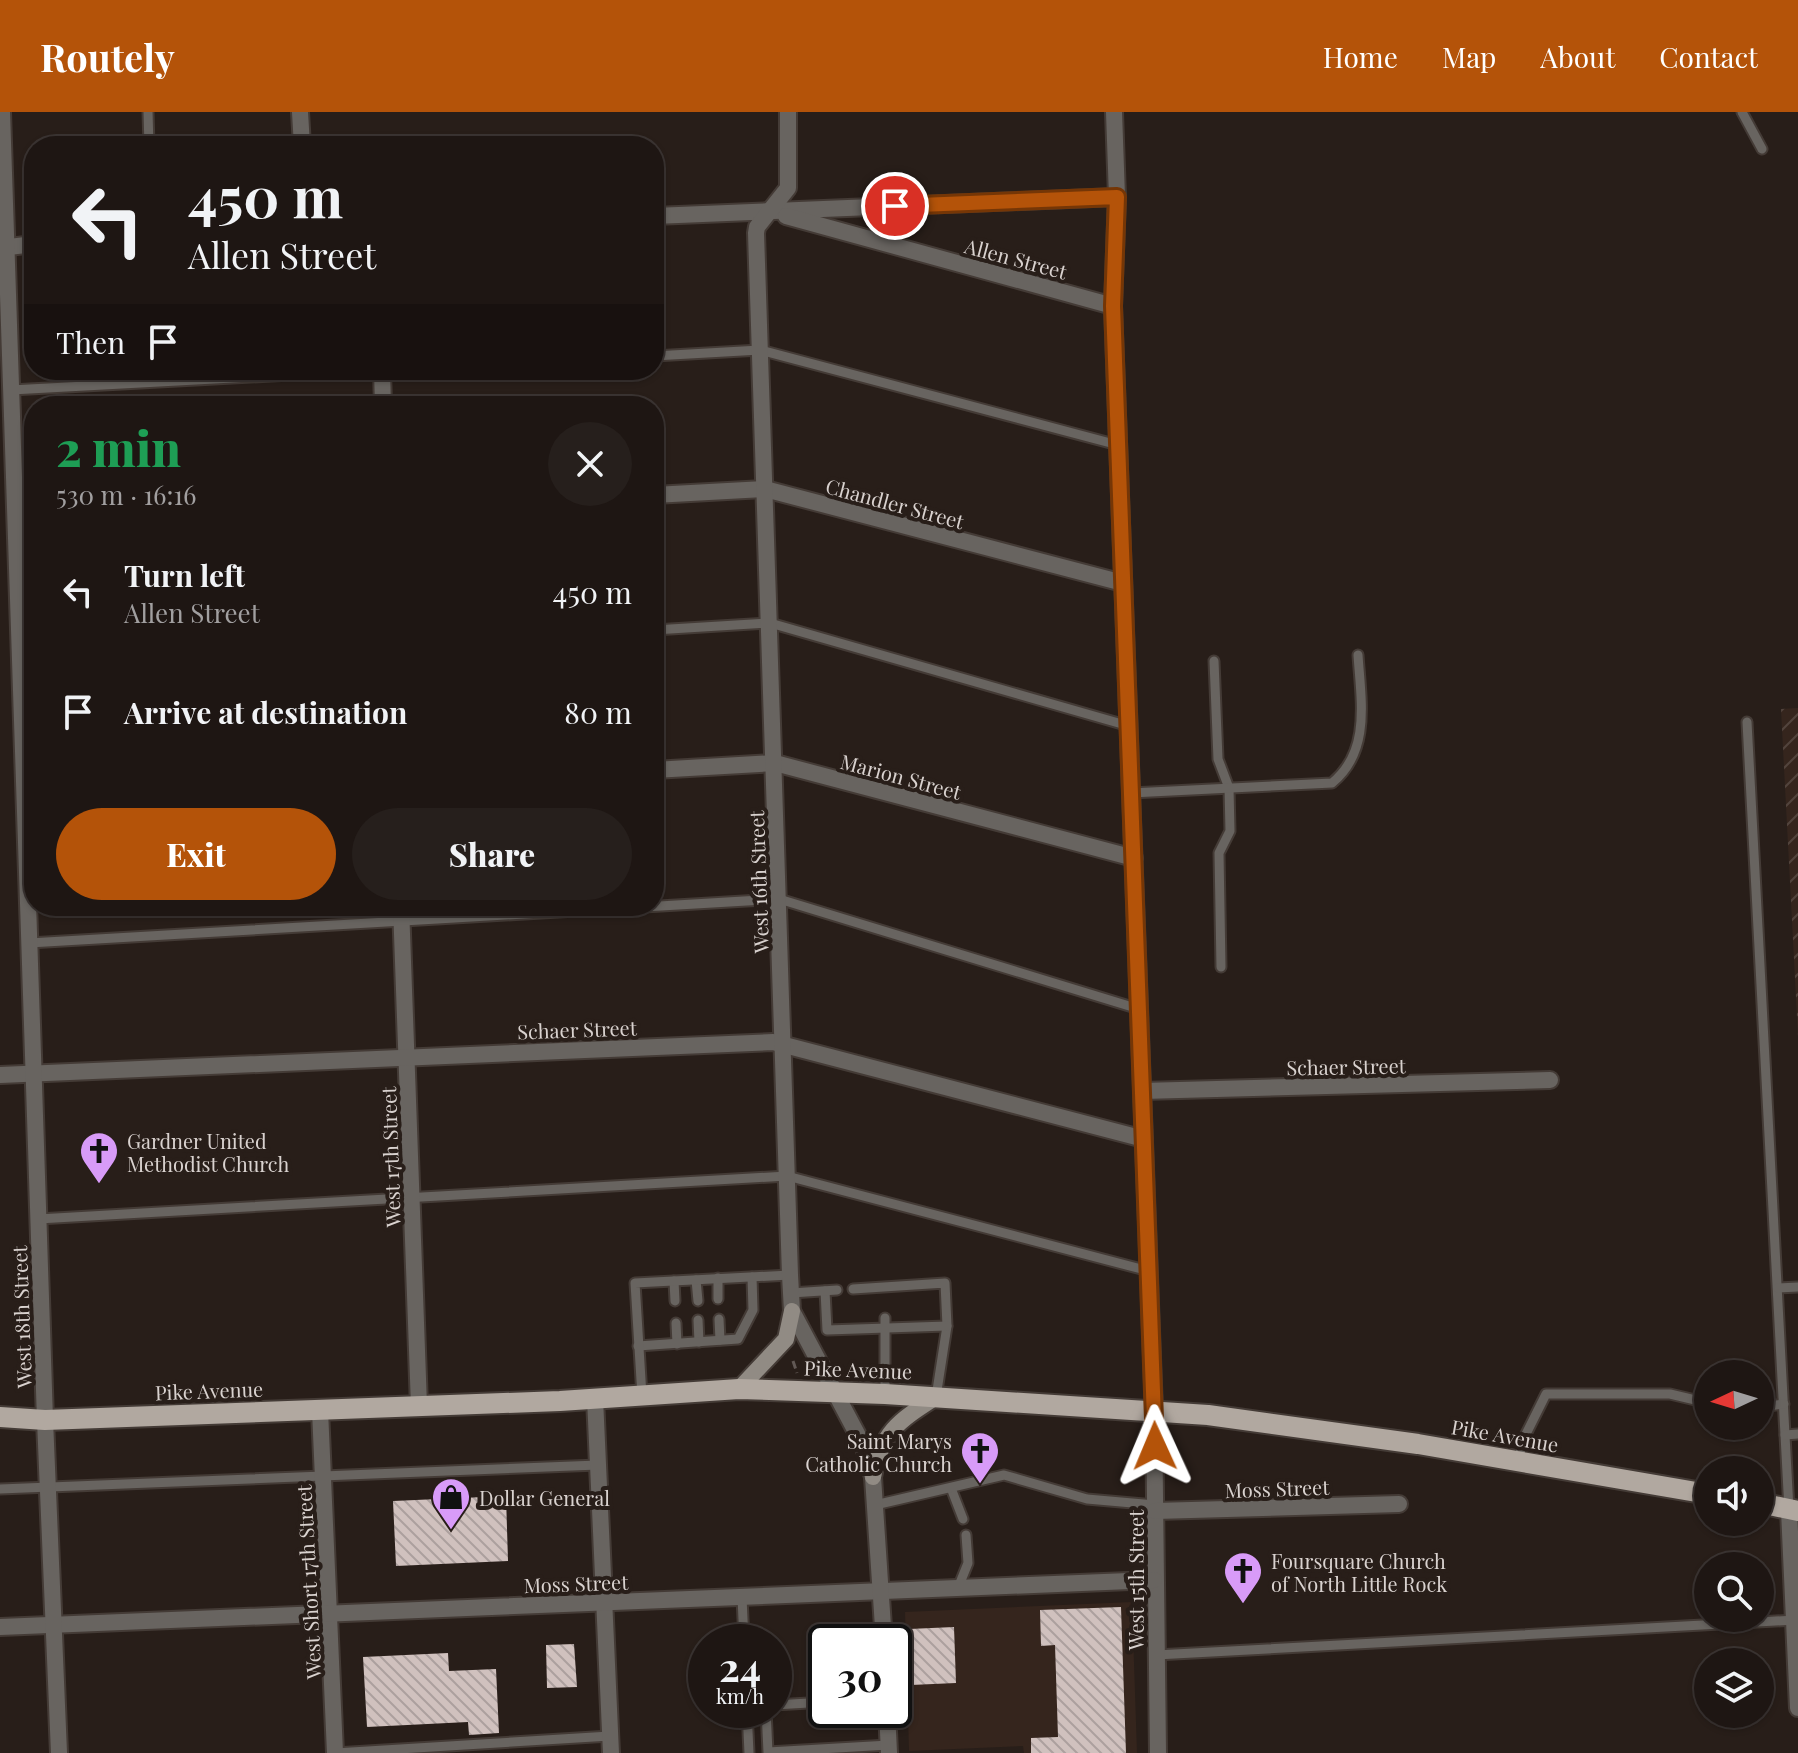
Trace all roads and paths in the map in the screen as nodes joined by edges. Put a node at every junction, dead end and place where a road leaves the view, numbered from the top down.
1 (1, 112) edge
2 (148, 112) edge
3 (300, 112) edge
4 (788, 112) edge
5 (1114, 112) edge
6 (1742, 112) edge
7 (149, 136) edge
8 (301, 136) edge
9 (1762, 149) dead end
10 (1117, 197) junction
11 (769, 211) junction
12 (664, 216) edge
13 (24, 245) edge
14 (3, 247) edge
15 (1113, 306) junction
16 (760, 350) junction
17 (664, 355) edge
18 (198, 380) edge
19 (11, 390) junction
20 (1118, 445) junction
21 (765, 489) junction
22 (664, 494) edge
23 (16, 532) junction
24 (24, 532) edge
25 (1123, 583) junction
26 (770, 623) junction
27 (24, 629) edge
28 (664, 629) edge
29 (1358, 655) dead end
30 (1214, 661) dead end
31 (1747, 722) dead end
32 (1129, 726) junction
33 (775, 763) junction
34 (664, 769) edge
35 (1229, 788) junction
36 (1131, 793) junction
37 (1134, 858) junction
38 (779, 899) junction
39 (664, 904) edge
40 (29, 916) edge
41 (375, 916) edge
42 (401, 916) edge
43 (29, 943) junction
44 (1221, 967) dead end
45 (1139, 1009) junction
46 (782, 1044) junction
47 (406, 1056) junction
48 (34, 1074) junction
49 (0, 1075) edge
50 (1550, 1080) dead end
51 (1142, 1091) junction
52 (1144, 1139) junction
53 (787, 1176) junction
54 (411, 1198) junction
55 (38, 1219) junction
56 (1149, 1271) junction
57 (790, 1275) junction
58 (752, 1277) junction
59 (718, 1278) junction
60 (696, 1280) junction
61 (674, 1281) junction
62 (910, 1285) junction
63 (884, 1287) junction
64 (1798, 1287) edge
65 (1778, 1288) junction
66 (837, 1290) dead end
67 (825, 1291) junction
68 (791, 1293) junction
69 (910, 1298) dead end
70 (718, 1299) dead end
71 (884, 1300) dead end
72 (675, 1301) dead end
73 (698, 1301) dead end
74 (861, 1301) dead end
75 (792, 1311) junction
76 (910, 1316) dead end
77 (719, 1319) dead end
78 (698, 1320) dead end
79 (676, 1323) dead end
80 (885, 1323) junction
81 (947, 1326) junction
82 (910, 1327) junction
83 (720, 1340) junction
84 (699, 1342) junction
85 (677, 1344) junction
86 (638, 1346) junction
87 (793, 1361) dead end
88 (797, 1373) dead end
89 (739, 1389) junction
90 (833, 1392) junction
91 (885, 1394) junction
92 (642, 1396) junction
93 (936, 1397) junction
94 (595, 1398) junction
95 (1694, 1400) edge
96 (1784, 1404) junction
97 (1774, 1405) edge
98 (419, 1406) junction
99 (320, 1410) junction
100 (1154, 1411) junction
101 (0, 1417) edge
102 (45, 1420) junction
103 (1798, 1434) edge
104 (1785, 1435) junction
105 (1518, 1461) junction
106 (598, 1465) junction
107 (323, 1476) junction
108 (873, 1477) junction
109 (48, 1487) junction
110 (951, 1488) junction
111 (0, 1489) edge
112 (1694, 1492) edge
113 (1399, 1504) dead end
114 (875, 1505) junction
115 (1774, 1506) edge
116 (1155, 1508) junction
117 (1794, 1510) edge
118 (963, 1519) dead end
119 (966, 1535) dead end
120 (1154, 1580) junction
121 (958, 1588) junction
122 (881, 1591) junction
123 (742, 1597) junction
124 (604, 1602) junction
125 (329, 1613) junction
126 (1796, 1620) edge
127 (54, 1624) junction
128 (743, 1624) edge
129 (883, 1624) edge
130 (0, 1627) edge
131 (1156, 1655) junction
132 (1798, 1708) edge
133 (748, 1728) edge
134 (767, 1728) edge
135 (888, 1728) edge
136 (611, 1745) edge
137 (889, 1749) edge
138 (59, 1753) edge
139 (335, 1753) edge
140 (749, 1753) edge
141 (1158, 1753) edge

1 - 14 street, West 18th Street
2 - 7 lane
3 - 8 street
4 - 11 street, West 16th Street
5 - 10 street, West 15th Street
6 - 9 lane
10 - 11 street, Allen Street
10 - 15 street, West 15th Street
11 - 12 street, Allen Street
11 - 15 street, Allen Street
11 - 16 street, West 16th Street
13 - 14 street
14 - 19 street, West 18th Street
15 - 20 street, West 15th Street
16 - 17 lane
16 - 20 lane
16 - 21 street, West 16th Street
18 - 19 lane
19 - 23 street, West 18th Street
20 - 25 street, West 15th Street
21 - 22 street, Chandler Street
21 - 25 street, Chandler Street
21 - 26 street, West 16th Street
23 - 24 street
23 - 27 street, West 18th Street
25 - 32 street, West 15th Street
26 - 28 lane
26 - 32 lane
26 - 33 street, West 16th Street
29 - 35 lane
30 - 35 lane
31 - 65 lane
32 - 36 street, West 15th Street
33 - 34 street, Marion Street
33 - 37 street, Marion Street
33 - 38 street, West 16th Street
35 - 36 lane
35 - 44 lane
36 - 37 street, West 15th Street
37 - 45 street, West 15th Street
38 - 39 lane
38 - 45 lane
38 - 46 street, West 16th Street
40 - 43 street, West 18th Street
41 - 43 lane
42 - 47 street, West 17th Street
43 - 48 street, West 18th Street
45 - 51 street, West 15th Street
46 - 47 street, Schaer Street
46 - 52 street, Schaer Street
46 - 53 street, West 16th Street
47 - 48 street, Schaer Street
47 - 54 street, West 17th Street
48 - 49 street, Schaer Street
48 - 55 street, West 18th Street
50 - 51 street, Schaer Street
51 - 52 street, West 15th Street
52 - 56 street, West 15th Street
53 - 54 lane
53 - 56 lane
53 - 57 street, West 16th Street
54 - 55 lane
54 - 98 street, West 17th Street
55 - 102 street, West 18th Street
56 - 100 street, West 15th Street
57 - 58 lane
57 - 68 street, West 16th Street
58 - 59 lane
58 - 83 lane
59 - 60 lane
59 - 70 lane
60 - 61 lane
60 - 73 lane
61 - 72 lane
61 - 86 lane
62 - 63 lane
62 - 69 lane
62 - 81 lane
63 - 71 lane
63 - 74 lane
64 - 65 lane
65 - 96 lane
66 - 67 lane
67 - 68 lane
67 - 80 lane
68 - 75 street, West 16th Street
75 - 89 main road
75 - 90 street, West 16th Street
76 - 82 lane
77 - 83 lane
78 - 84 lane
79 - 85 lane
80 - 82 lane
80 - 91 lane
81 - 82 lane
81 - 93 lane
83 - 84 lane
84 - 85 lane
85 - 86 lane
86 - 92 lane
87 - 88 path
89 - 90 main road, Pike Avenue
89 - 92 main road, Pike Avenue
90 - 91 main road, Pike Avenue
90 - 108 street, West 16th Street
91 - 93 main road, Pike Avenue
92 - 94 main road, Pike Avenue
93 - 100 main road, Pike Avenue
93 - 108 main road
94 - 98 main road, Pike Avenue
94 - 106 street
95 - 105 lane
96 - 97 lane
96 - 104 lane
98 - 99 main road, Pike Avenue
99 - 102 main road, Pike Avenue
99 - 107 street, West Short 17th Street
100 - 105 main road, Pike Avenue
100 - 116 street, West 15th Street
101 - 102 main road, Pike Avenue
102 - 109 street, West 18th Street
103 - 104 lane
104 - 117 lane
105 - 112 main road, Pike Avenue
106 - 107 lane
106 - 124 street
107 - 109 lane
107 - 125 street, West Short 17th Street
108 - 114 street, West 16th Street
109 - 111 lane
109 - 127 street, West 18th Street
110 - 114 lane
110 - 116 lane
110 - 118 lane
113 - 116 street, Moss Street
114 - 122 street, West 16th Street
115 - 117 main road
116 - 120 street, West 15th Street
117 - 126 street
119 - 121 lane
120 - 121 street, Moss Street
120 - 131 street, West 15th Street
121 - 122 street, Moss Street
122 - 123 street, Moss Street
122 - 129 street, West 16th Street
123 - 124 street, Moss Street
123 - 128 lane
124 - 125 street, Moss Street
124 - 136 street
125 - 127 street, Moss Street
125 - 139 street, West Short 17th Street
126 - 131 lane
126 - 132 street
127 - 130 street, Moss Street
127 - 138 street, West 18th Street
131 - 141 street, West 15th Street
133 - 140 lane
134 - 137 lane
135 - 137 street
136 - 139 lane

